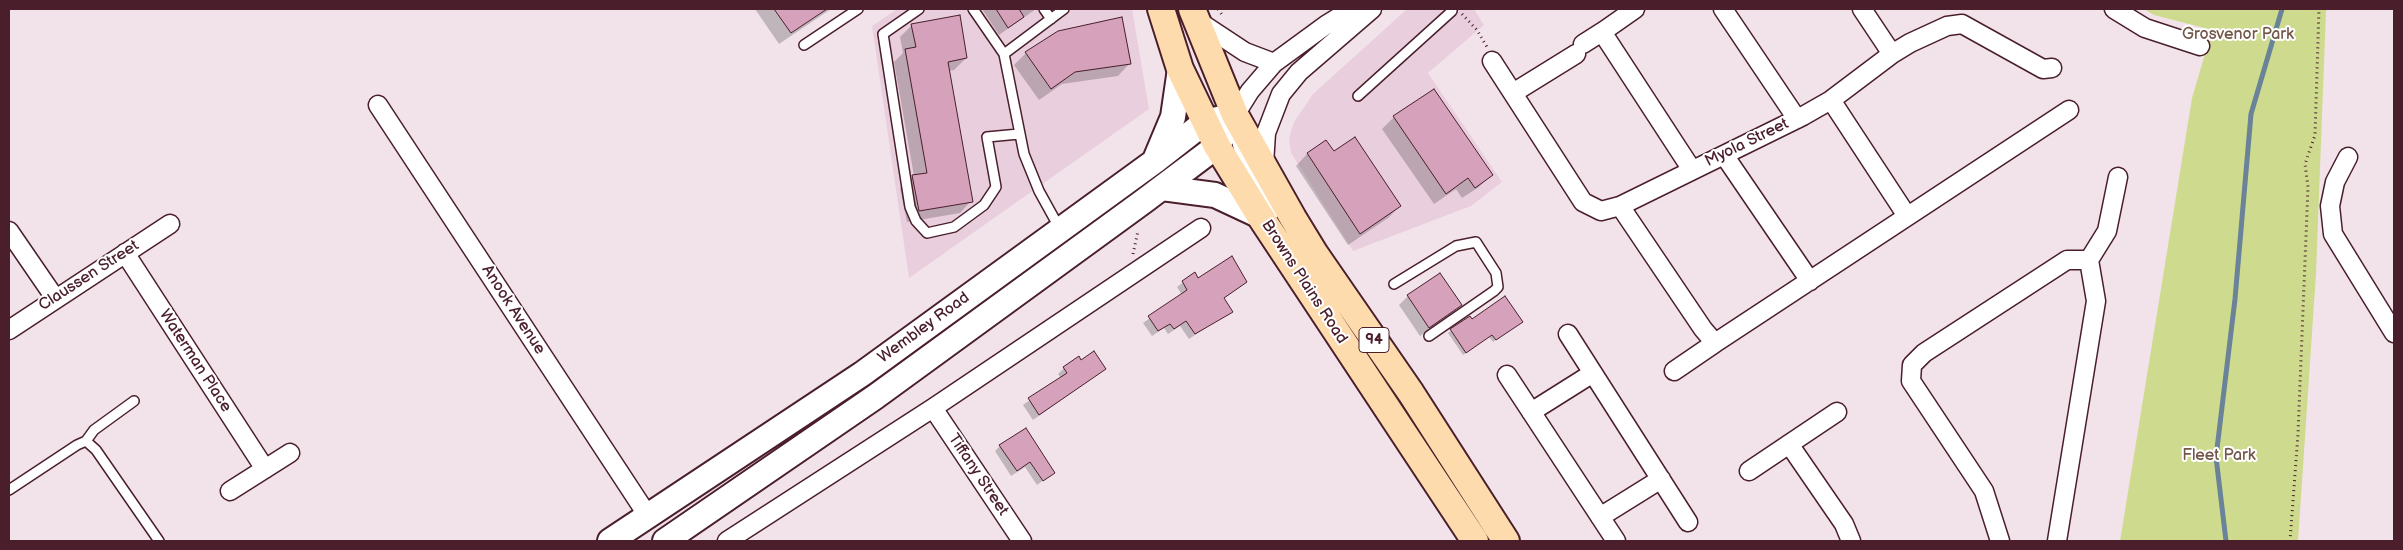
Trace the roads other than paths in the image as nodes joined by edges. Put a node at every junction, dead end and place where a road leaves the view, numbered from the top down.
1 (858, 9) edge
2 (920, 9) edge
3 (973, 9) edge
4 (1044, 9) edge
5 (1064, 9) edge
6 (1161, 9) edge
7 (1352, 9) edge
8 (1372, 9) edge
9 (1452, 9) edge
10 (1635, 9) edge
11 (1723, 9) edge
12 (1862, 9) edge
13 (2114, 9) edge
14 (1202, 12) edge
15 (1051, 19) junction
16 (1605, 30) junction
17 (804, 45) dead end
18 (2200, 46) dead end
19 (1004, 54) junction
20 (1892, 54) junction
21 (1492, 61) road end
22 (1274, 63) junction
23 (2052, 68) dead end
24 (1180, 69) junction
25 (1513, 93) junction
26 (1358, 96) dead end
27 (1831, 100) junction
28 (378, 105) dead end
29 (2069, 110) dead end
30 (1235, 115) junction
31 (1797, 119) junction
32 (1205, 122) junction
33 (1019, 134) junction
34 (1217, 146) junction
35 (1724, 155) junction
36 (2348, 157) dead end
37 (1154, 161) junction
38 (1264, 164) junction
39 (1692, 170) junction
40 (2118, 177) dead end
41 (1153, 194) junction
42 (1620, 206) junction
43 (1260, 216) junction
44 (1907, 216) junction
45 (170, 224) dead end
46 (1201, 228) dead end
47 (1060, 229) junction
48 (9, 231) edge
49 (125, 253) junction
50 (2089, 260) junction
51 (1296, 268) junction
52 (1810, 281) junction
53 (1394, 284) dead end
54 (55, 298) junction
55 (9, 330) edge
56 (2394, 333) edge
57 (1568, 334) dead end
58 (1429, 336) dead end
59 (1716, 343) junction
60 (1674, 371) dead end
61 (1593, 373) junction
62 (1507, 375) dead end
63 (134, 401) dead end
64 (933, 408) junction
65 (1531, 412) junction
66 (1837, 412) dead end
67 (86, 440) junction
68 (1789, 444) junction
69 (290, 453) dead end
70 (265, 469) junction
71 (1749, 471) dead end
72 (1661, 479) junction
73 (9, 490) edge
74 (230, 491) dead end
75 (648, 516) junction
76 (1600, 518) junction
77 (1688, 522) dead end
78 (158, 541) edge
79 (610, 541) edge
80 (665, 541) edge
81 (727, 541) edge
82 (1022, 541) edge
83 (1475, 541) edge
84 (1506, 541) edge
85 (1616, 541) edge
86 (1851, 541) edge
87 (2000, 541) edge
88 (2057, 541) edge

1 - 17 lane
2 - 33 lane
3 - 19 lane
4 - 15 lane
5 - 15 lane
6 - 24 main road, Browns Plains Road / 94
7 - 22 street, Wembley Road
8 - 38 street
9 - 26 lane
10 - 16 street
11 - 31 street
12 - 20 street
13 - 18 street
14 - 22 street
14 - 30 main road, Browns Plains Road / 94
15 - 19 lane
16 - 25 street
16 - 39 street
19 - 33 lane
20 - 23 street, Myola Street
20 - 27 street, Myola Street
21 - 25 street, Myola Street
22 - 30 street, Wembley Road
24 - 32 main road, Browns Plains Road / 94
24 - 37 main road
25 - 42 street, Myola Street
27 - 31 street, Myola Street
27 - 44 street
28 - 75 street, Anook Avenue
29 - 44 street
30 - 32 main road, Wembley Road
30 - 34 main road, Wembley Road
30 - 38 main road, Browns Plains Road / 94
30 - 51 main road
31 - 35 street, Myola Street
32 - 34 main road, Browns Plains Road / 94
32 - 37 main road, Wembley Road
33 - 47 lane
34 - 41 main road, Wembley Road
34 - 43 main road, Browns Plains Road / 94
35 - 39 street, Myola Street
35 - 52 street
36 - 56 street
37 - 47 main road, Wembley Road
38 - 84 main road, Browns Plains Road / 94
39 - 42 street, Myola Street
40 - 50 street
41 - 43 main road
41 - 80 main road, Wembley Road
42 - 59 street
43 - 51 main road, Browns Plains Road / 94
44 - 52 street
45 - 49 street, Claussen Street
46 - 64 street
47 - 75 main road, Wembley Road
48 - 54 street
49 - 54 street, Claussen Street
49 - 70 street, Waterman Place
50 - 87 street
50 - 88 street
51 - 83 main road, Browns Plains Road / 94
52 - 59 street
53 - 58 lane
54 - 55 street, Claussen Street
57 - 61 street
59 - 60 street
61 - 65 street
61 - 72 street
62 - 65 street
63 - 67 lane
64 - 81 street
64 - 82 street, Tiffany Street
65 - 76 street
66 - 68 street
67 - 73 lane
67 - 78 lane
68 - 71 street
68 - 86 street
69 - 70 street
70 - 74 street
72 - 76 street
72 - 77 street
75 - 79 main road, Wembley Road
76 - 85 street

